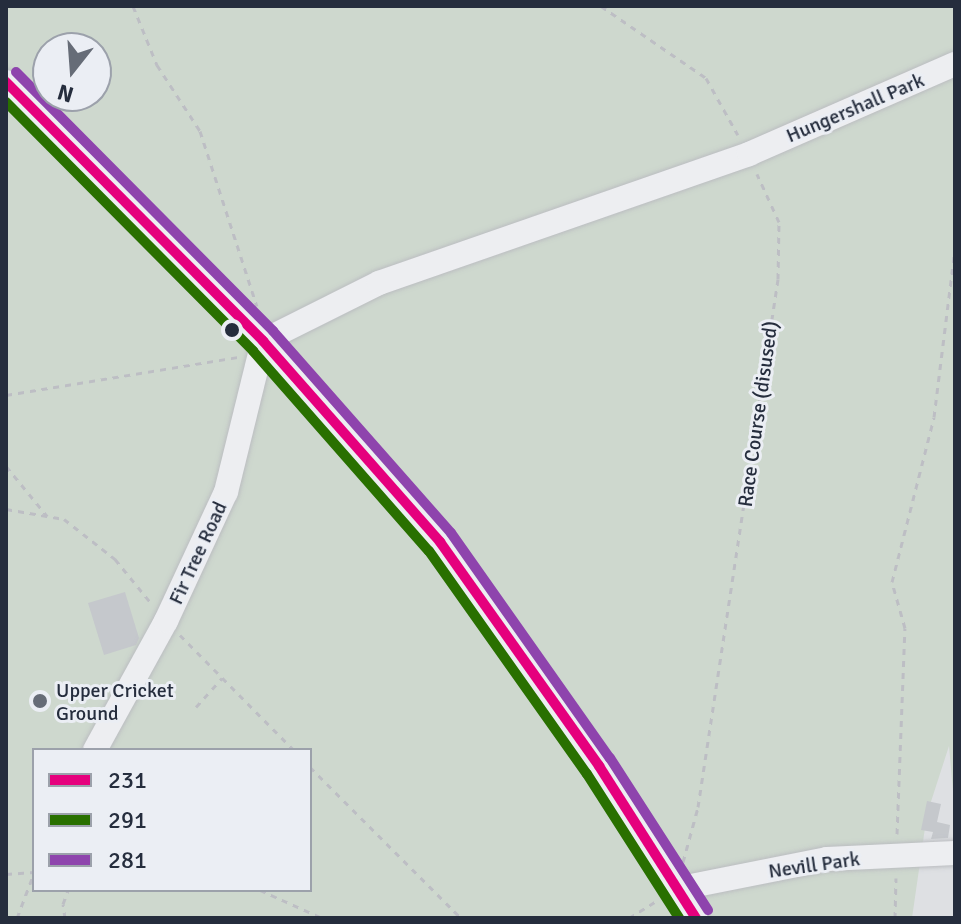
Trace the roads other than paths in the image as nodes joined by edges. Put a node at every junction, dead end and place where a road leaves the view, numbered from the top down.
1 (955, 64) edge
2 (6, 82) edge
3 (263, 341) junction
4 (96, 748) edge
5 (955, 853) edge
6 (676, 889) junction
7 (696, 918) edge

1 - 3 street, Hungershall Park
2 - 3 street
3 - 4 street, Fir Tree Road
3 - 6 street
5 - 6 street, Nevill Park
6 - 7 street

